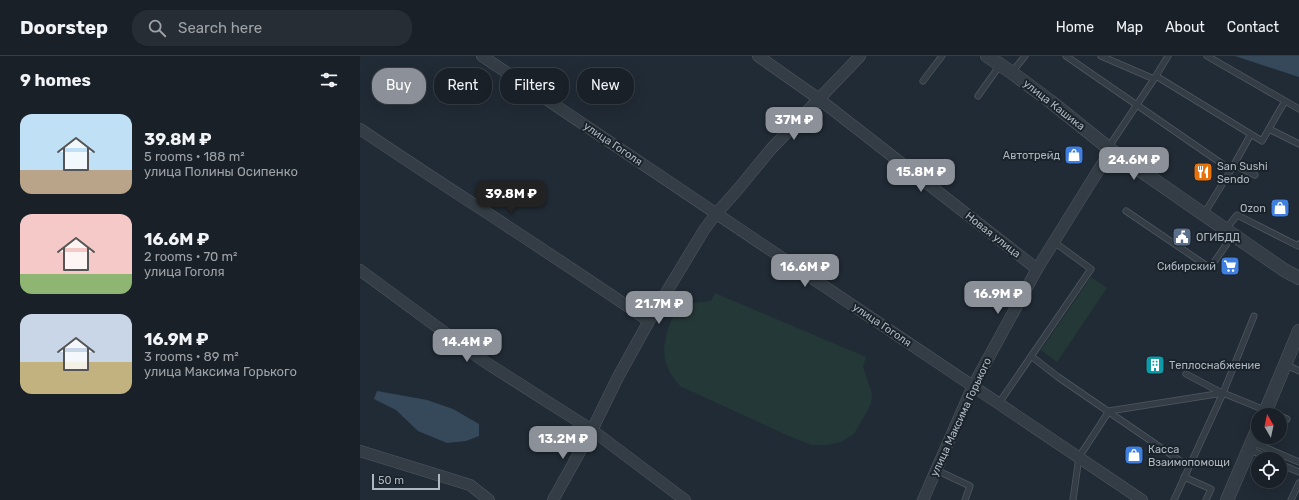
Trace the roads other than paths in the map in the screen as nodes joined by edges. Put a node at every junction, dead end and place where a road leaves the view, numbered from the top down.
1 (482, 56) edge
2 (758, 56) edge
3 (860, 56) edge
4 (942, 56) edge
5 (987, 56) edge
6 (1025, 56) edge
7 (1066, 56) edge
8 (1101, 56) edge
9 (1168, 56) edge
10 (1207, 56) edge
11 (1000, 64) junction
12 (1011, 72) junction
13 (1155, 77) junction
14 (923, 80) dead end
15 (978, 96) dead end
16 (819, 99) junction
17 (1285, 101) junction
18 (1137, 106) junction
19 (1299, 109) edge
20 (360, 129) edge
21 (1269, 129) junction
22 (1251, 134) junction
23 (1299, 144) edge
24 (1110, 149) junction
25 (1232, 167) junction
26 (1255, 175) dead end
27 (1126, 211) dead end
28 (716, 214) junction
29 (1204, 214) junction
30 (1230, 232) junction
31 (1054, 242) junction
32 (1299, 244) edge
33 (1037, 269) junction
34 (360, 270) edge
35 (1299, 278) edge
36 (1254, 316) dead end
37 (648, 321) junction
38 (1299, 331) edge
39 (1031, 356) junction
40 (1285, 364) junction
41 (1299, 371) edge
42 (1186, 374) dead end
43 (973, 386) junction
44 (1222, 393) junction
45 (999, 403) junction
46 (1256, 408) edge
47 (1271, 408) edge
48 (1109, 411) junction
49 (592, 430) junction
50 (1251, 446) junction
51 (360, 451) edge
52 (1260, 452) edge
53 (1079, 457) junction
54 (1299, 462) edge
55 (1189, 467) junction
56 (1287, 467) edge
57 (936, 470) junction
58 (1299, 472) edge
59 (1184, 477) junction
60 (1299, 483) edge
61 (489, 500) edge
62 (554, 500) edge
63 (685, 500) edge
64 (923, 500) edge
65 (965, 500) edge
66 (1073, 500) edge
67 (1142, 500) edge
68 (1174, 500) edge
69 (1206, 500) edge
70 (1228, 500) edge
71 (1291, 500) edge

1 - 28 street, улица Гоголя
2 - 16 street, Новая улица
3 - 16 street
4 - 14 lane
5 - 11 street, улица Кашика
6 - 12 lane
7 - 18 lane
8 - 13 lane
9 - 13 lane
10 - 17 lane
11 - 12 street, улица Кашика
11 - 15 lane
12 - 24 street, улица Кашика
13 - 18 lane
13 - 22 lane
16 - 28 street
16 - 33 street, Новая улица
17 - 19 lane
17 - 21 lane
18 - 24 lane
18 - 25 lane
20 - 37 street
21 - 22 lane
21 - 23 lane
22 - 25 lane
24 - 29 street, улица Кашика
24 - 31 street, улица Максима Горького
25 - 26 lane
25 - 29 lane
27 - 30 lane
28 - 37 street
28 - 43 street, улица Гоголя
29 - 30 street, улица Кашика
30 - 32 lane
30 - 35 street, улица Кашика
31 - 33 street, улица Максима Горького
31 - 39 lane
33 - 43 street, улица Максима Горького
34 - 49 street
36 - 44 lane
37 - 49 street
38 - 40 street
39 - 45 lane
39 - 48 lane
40 - 41 lane
40 - 47 street
42 - 44 lane
43 - 45 street, улица Гоголя
43 - 57 street, улица Максима Горького
44 - 46 lane
44 - 48 lane
44 - 55 lane
45 - 53 street, улица Гоголя
48 - 53 lane
48 - 55 lane
49 - 62 street
49 - 63 street
50 - 52 lane
50 - 54 lane
50 - 70 street
51 - 61 street
53 - 66 lane
53 - 67 street, улица Гоголя
55 - 59 lane
56 - 58 lane
57 - 64 street, улица Максима Горького
57 - 65 lane
59 - 68 lane
59 - 69 lane
60 - 71 lane

